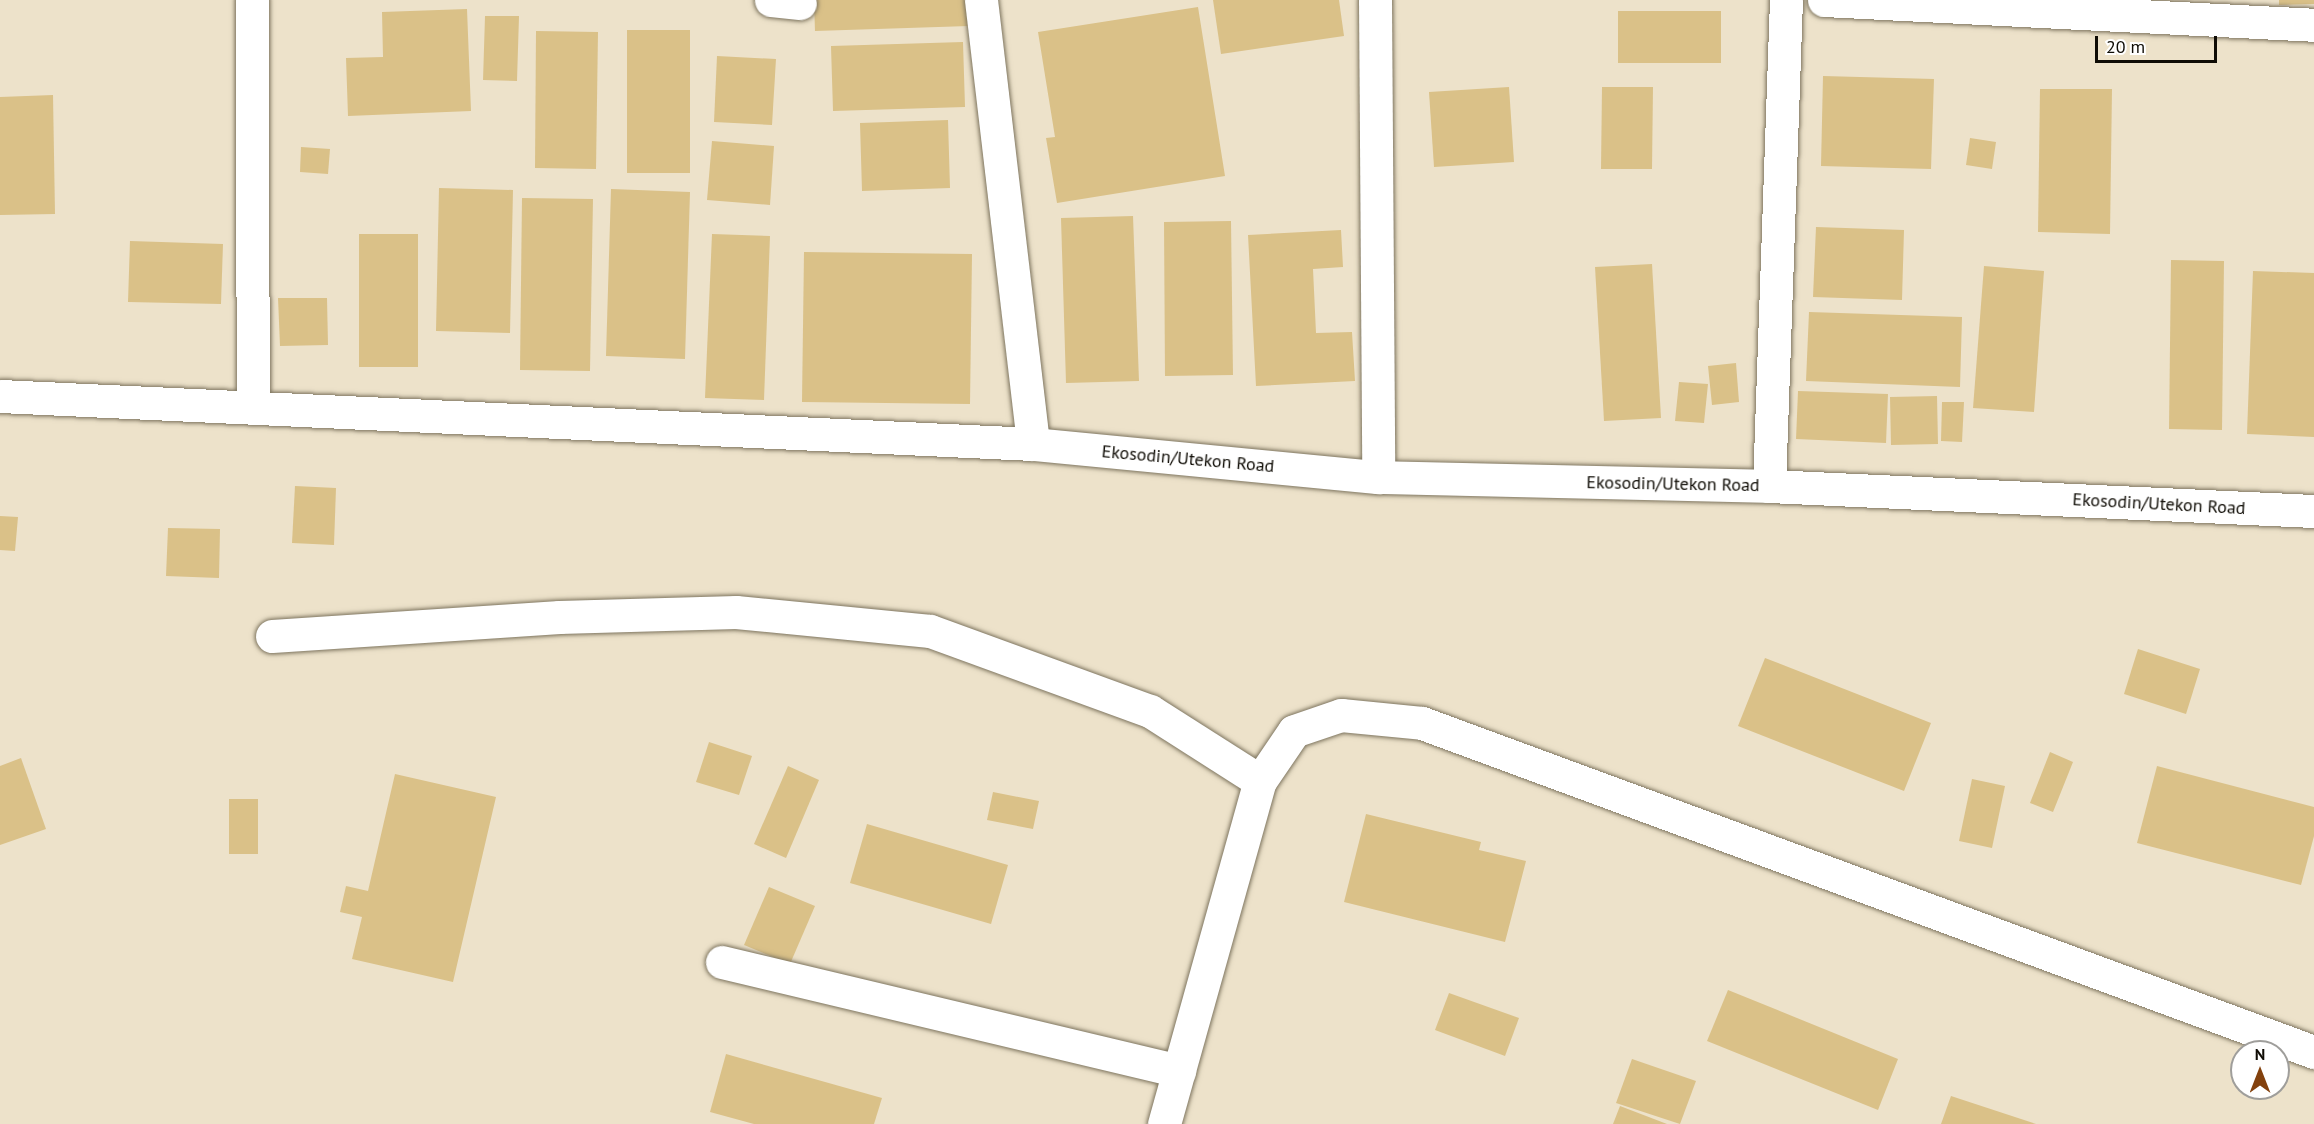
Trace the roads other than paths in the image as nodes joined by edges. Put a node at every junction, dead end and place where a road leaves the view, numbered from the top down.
1 (252, 0) edge
2 (981, 0) edge
3 (1375, 0) edge
4 (1786, 0) edge
5 (1824, 0) edge
6 (2314, 25) edge
7 (0, 396) edge
8 (253, 404) junction
9 (1033, 444) junction
10 (1378, 477) junction
11 (1769, 486) junction
12 (2314, 511) edge
13 (272, 636) dead end
14 (1260, 781) junction
15 (722, 962) dead end
16 (2314, 1052) edge
17 (1179, 1071) junction
18 (1164, 1124) edge

1 - 8 street
2 - 9 street
3 - 10 street
4 - 11 street
5 - 6 street
7 - 8 street, Ekosodin/Utekon Road
8 - 9 street, Ekosodin/Utekon Road
9 - 10 street, Ekosodin/Utekon Road
10 - 11 street, Ekosodin/Utekon Road
11 - 12 street, Ekosodin/Utekon Road
13 - 14 street
14 - 16 street
14 - 17 street
15 - 17 street
17 - 18 street

